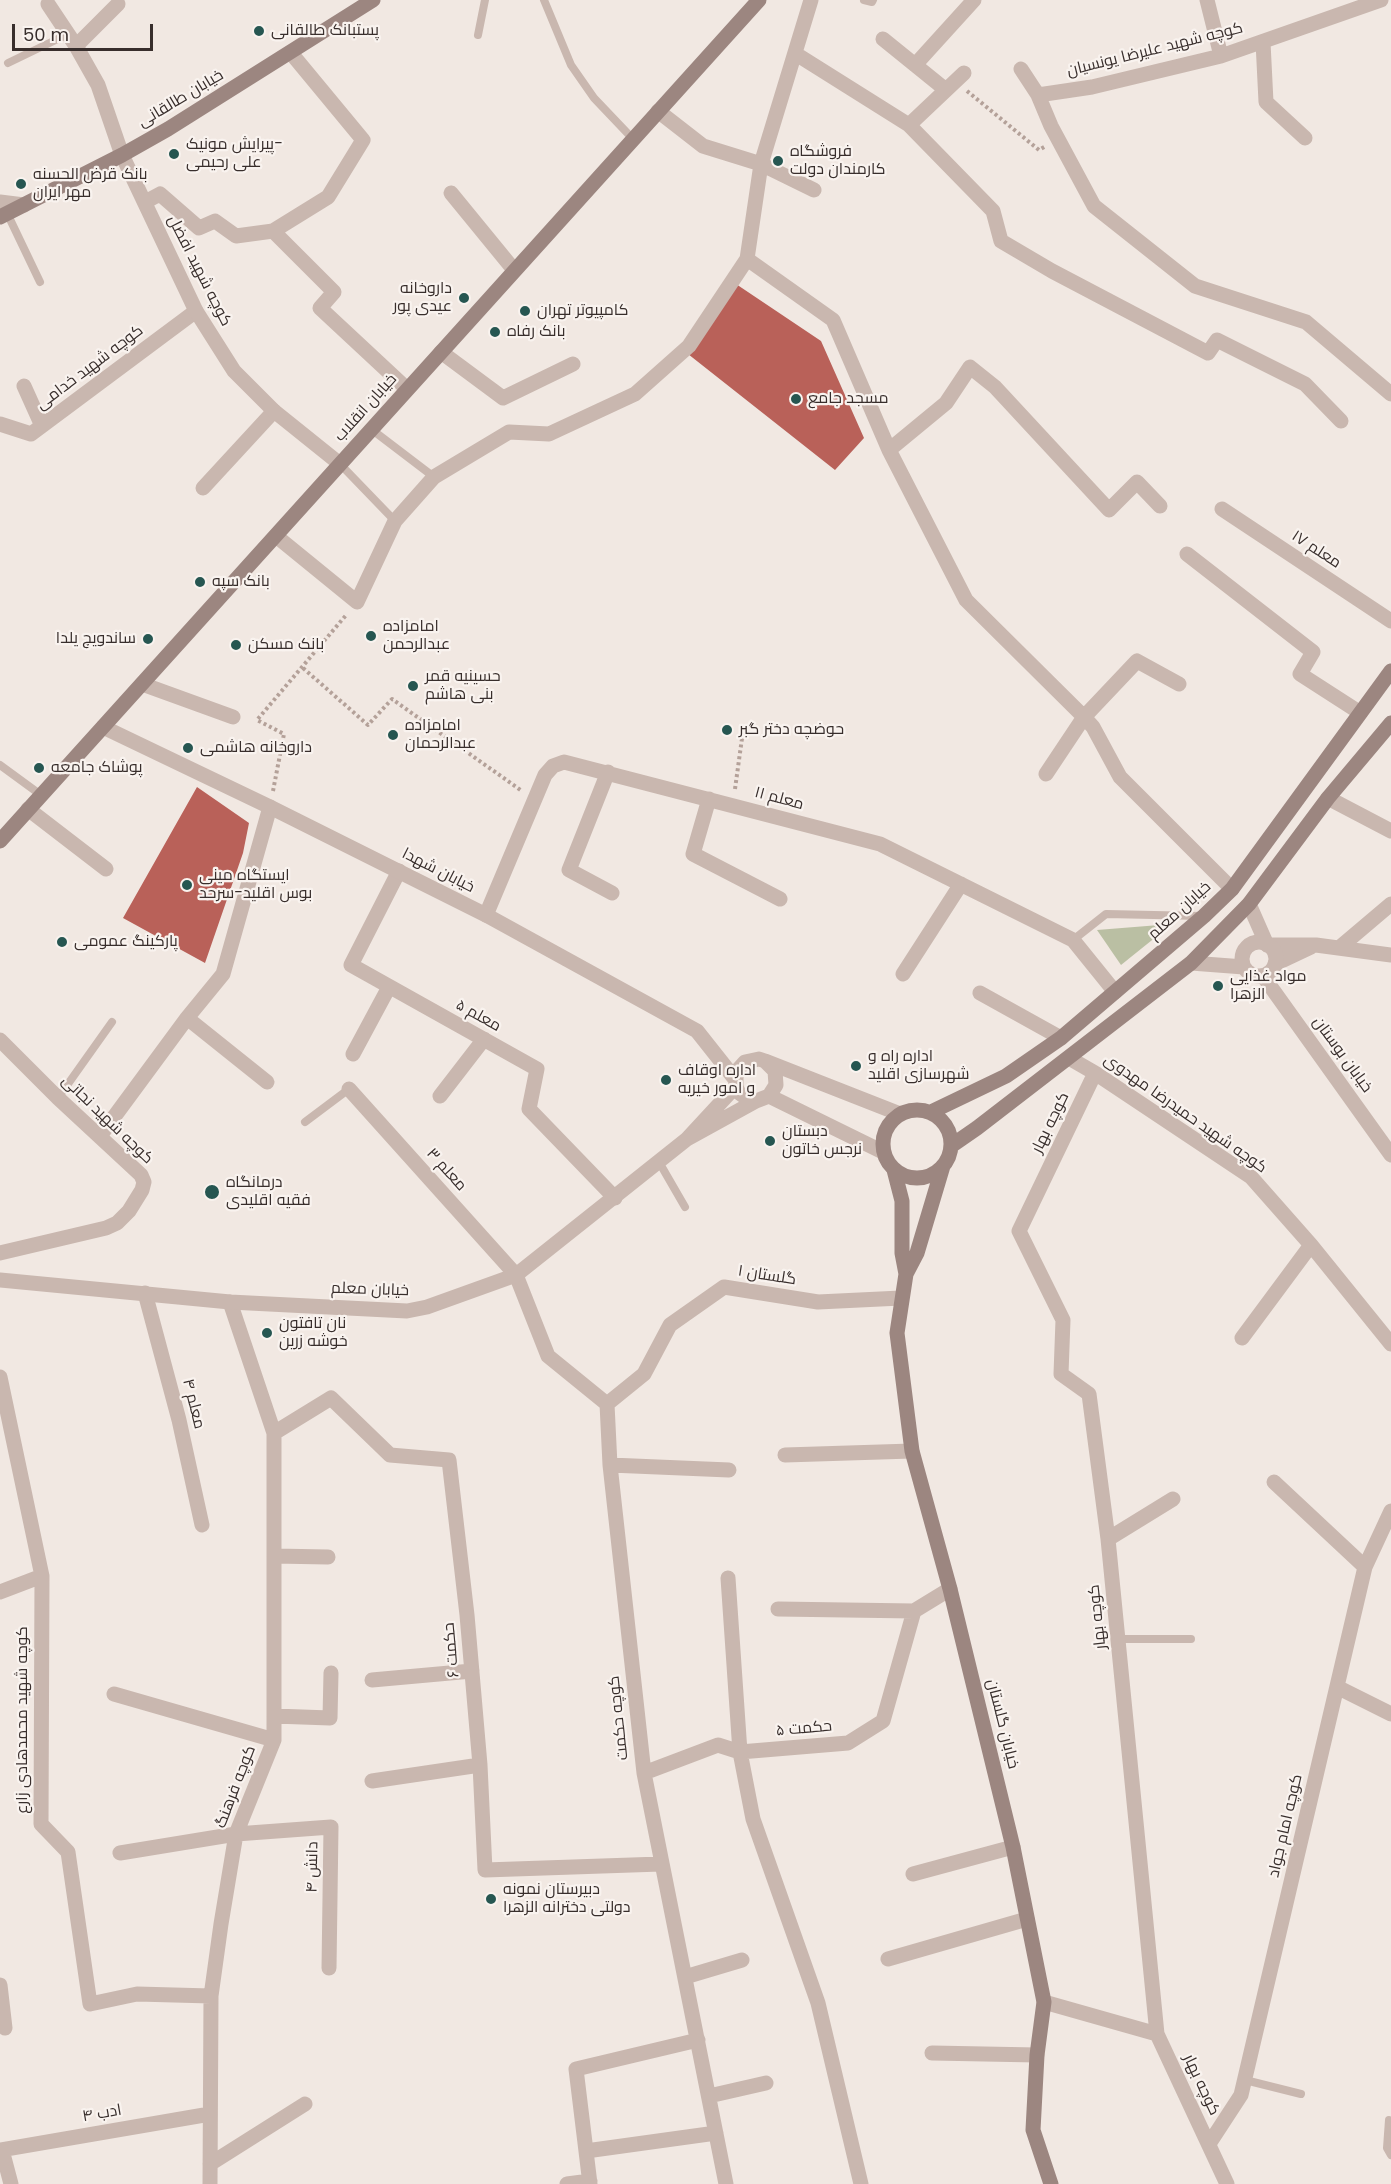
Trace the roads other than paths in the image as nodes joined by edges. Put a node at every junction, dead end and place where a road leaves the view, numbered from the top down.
1 (373, 0) edge
2 (485, 0) edge
3 (544, 0) edge
4 (759, 0) edge
5 (811, 0) edge
6 (864, 0) edge
7 (873, 0) edge
8 (974, 0) edge
9 (1207, 0) edge
10 (1381, 0) edge
11 (48, 4) dead end
12 (118, 4) dead end
13 (478, 35) dead end
14 (883, 39) dead end
15 (72, 40) junction
16 (1263, 42) junction
17 (291, 52) junction
18 (796, 54) junction
19 (1221, 56) junction
20 (8, 63) dead end
21 (915, 65) junction
22 (1021, 69) dead end
23 (1038, 95) junction
24 (658, 111) junction
25 (909, 125) junction
26 (1305, 138) dead end
27 (633, 139) junction
28 (122, 155) junction
29 (761, 164) junction
30 (813, 190) dead end
31 (451, 193) dead end
32 (145, 202) junction
33 (2, 211) edge
34 (273, 231) junction
35 (747, 259) junction
36 (514, 270) junction
37 (40, 282) dead end
38 (196, 311) junction
39 (441, 352) junction
40 (573, 364) dead end
41 (24, 386) dead end
42 (407, 389) junction
43 (1391, 394) edge
44 (274, 411) junction
45 (1341, 421) dead end
46 (0, 424) edge
47 (42, 426) junction
48 (371, 429) junction
49 (889, 450) junction
50 (340, 464) junction
51 (434, 477) junction
52 (203, 488) dead end
53 (1160, 506) dead end
54 (1222, 509) dead end
55 (395, 521) junction
56 (276, 536) junction
57 (1187, 554) dead end
58 (1391, 621) edge
59 (1391, 671) edge
60 (142, 684) junction
61 (1179, 684) dead end
62 (1359, 712) junction
63 (233, 717) dead end
64 (1084, 717) junction
65 (1391, 723) edge
66 (103, 727) junction
67 (0, 765) edge
68 (608, 772) junction
69 (1046, 774) dead end
70 (42, 795) junction
71 (1328, 798) junction
72 (709, 799) junction
73 (270, 807) junction
74 (28, 809) junction
75 (1391, 831) edge
76 (0, 841) edge
77 (106, 870) dead end
78 (399, 871) junction
79 (961, 884) junction
80 (1232, 889) junction
81 (612, 893) dead end
82 (780, 899) dead end
83 (1250, 904) junction
84 (1391, 904) edge
85 (486, 915) junction
86 (1204, 916) junction
87 (1073, 940) junction
88 (1267, 945) junction
89 (1316, 945) junction
90 (1339, 948) junction
91 (1391, 955) edge
92 (1191, 963) junction
93 (1275, 964) junction
94 (1244, 968) junction
95 (903, 974) dead end
96 (1263, 976) junction
97 (389, 987) junction
98 (1115, 992) junction
99 (980, 993) dead end
100 (187, 1018) junction
101 (112, 1022) dead end
102 (1061, 1038) junction
103 (0, 1040) edge
104 (484, 1040) junction
105 (353, 1054) dead end
106 (1069, 1058) junction
107 (765, 1061) junction
108 (1095, 1073) junction
109 (267, 1082) dead end
110 (735, 1083) junction
111 (349, 1089) joint
112 (440, 1096) dead end
113 (58, 1098) junction
114 (762, 1099) junction
115 (931, 1112) junction
116 (900, 1114) junction
117 (305, 1122) dead end
118 (100, 1136) junction
119 (687, 1139) junction
120 (951, 1146) junction
121 (883, 1152) junction
122 (1391, 1155) edge
123 (659, 1162) junction
124 (943, 1166) junction
125 (894, 1170) junction
126 (615, 1198) junction
127 (685, 1207) dead end
128 (1311, 1245) junction
129 (0, 1253) edge
130 (906, 1274) junction
131 (516, 1275) junction
132 (0, 1280) edge
133 (145, 1293) junction
134 (901, 1298) junction
135 (230, 1302) junction
136 (1242, 1338) dead end
137 (1391, 1344) edge
138 (0, 1377) edge
139 (607, 1404) junction
140 (274, 1433) junction
141 (912, 1451) junction
142 (785, 1455) dead end
143 (610, 1466) junction
144 (729, 1470) dead end
145 (1274, 1482) dead end
146 (1173, 1499) dead end
147 (1391, 1511) edge
148 (202, 1525) dead end
149 (1108, 1539) junction
150 (274, 1556) junction
151 (328, 1557) dead end
152 (1365, 1567) junction
153 (42, 1576) junction
154 (729, 1578) dead end
155 (950, 1589) junction
156 (0, 1592) edge
157 (778, 1609) dead end
158 (915, 1611) junction
159 (1118, 1639) junction
160 (1191, 1639) dead end
161 (471, 1671) junction
162 (331, 1673) dead end
163 (372, 1680) dead end
164 (1338, 1687) junction
165 (114, 1694) dead end
166 (1391, 1714) edge
167 (274, 1716) junction
168 (274, 1740) junction
169 (740, 1752) junction
170 (480, 1765) junction
171 (644, 1773) junction
172 (372, 1781) dead end
173 (236, 1834) junction
174 (1013, 1847) junction
175 (120, 1853) dead end
176 (661, 1864) junction
177 (913, 1874) dead end
178 (1026, 1919) junction
179 (888, 1959) dead end
180 (742, 1960) dead end
181 (329, 1968) dead end
182 (685, 1977) junction
183 (0, 1985) edge
184 (211, 1996) junction
185 (1044, 2002) junction
186 (5, 2028) dead end
187 (1157, 2034) junction
188 (698, 2040) junction
189 (932, 2053) dead end
190 (1037, 2055) junction
191 (1245, 2080) junction
192 (766, 2083) dead end
193 (1301, 2094) dead end
194 (709, 2096) junction
195 (306, 2104) dead end
196 (210, 2114) junction
197 (1389, 2120) dead end
198 (716, 2133) junction
199 (1209, 2144) junction
200 (1, 2150) edge
201 (586, 2151) junction
202 (1391, 2155) edge
203 (210, 2164) junction
204 (590, 2182) edge
205 (11, 2184) edge
206 (210, 2184) edge
207 (567, 2184) edge
208 (726, 2184) edge
209 (861, 2184) edge
210 (1051, 2184) edge
211 (1227, 2184) edge

1 - 17 main road, خیابان طالقانی
2 - 13 lane
3 - 27 lane
4 - 24 main road, خیابان انقلاب
5 - 18 street
6 - 7 lane
8 - 21 street
9 - 19 street
10 - 16 street, کوچه شهید علیرضا یونسیان
11 - 15 street, کوچه شهید افضل
12 - 15 street
14 - 21 street
15 - 20 lane
15 - 28 street, کوچه شهید افضل
16 - 19 street, کوچه شهید علیرضا یونسیان
16 - 26 street
17 - 28 main road, خیابان طالقانی
17 - 34 street
18 - 25 street
18 - 29 street
19 - 23 street, کوچه شهید علیرضا یونسیان
21 - 25 street
22 - 23 street
23 - 43 street
24 - 27 main road, خیابان انقلاب
24 - 29 street
25 - 45 street
27 - 36 main road, خیابان انقلاب
28 - 32 street, کوچه شهید افضل
28 - 33 main road, خیابان طالقانی
29 - 30 street
29 - 35 street
31 - 36 street
32 - 34 street
32 - 38 street, کوچه شهید افضل
33 - 37 lane
34 - 42 street
35 - 49 street
35 - 51 street
36 - 39 main road, خیابان انقلاب
38 - 44 street, کوچه شهید افضل
38 - 47 street, کوچه شهید خدامی
39 - 40 street
39 - 42 main road, خیابان انقلاب
41 - 47 street
42 - 48 main road, خیابان انقلاب
44 - 50 street, کوچه شهید افضل
44 - 52 street
46 - 47 street, کوچه شهید خدامی
48 - 50 main road, خیابان انقلاب
48 - 51 lane
49 - 53 street
49 - 64 street
50 - 55 lane
50 - 56 main road, خیابان انقلاب
51 - 55 street
54 - 58 street, معلم ۱۷
55 - 56 street
56 - 60 main road, خیابان انقلاب
57 - 62 street
59 - 62 main road, خیابان معلم
60 - 63 street
60 - 66 main road, خیابان انقلاب
61 - 64 street
62 - 80 main road, خیابان معلم
64 - 69 street
64 - 80 street
65 - 71 main road
66 - 70 main road, خیابان انقلاب
66 - 73 street, خیابان شهدا
67 - 70 lane
68 - 72 street, معلم ۱۱
68 - 81 street
68 - 85 street, معلم ۱۱
70 - 74 main road, خیابان انقلاب
71 - 75 street
71 - 83 main road
72 - 79 street, معلم ۱۱
72 - 82 street
73 - 78 street, خیابان شهدا
73 - 100 street
74 - 76 main road, خیابان انقلاب
74 - 77 street
78 - 85 street, خیابان شهدا
78 - 97 street, معلم ۵
79 - 87 street, معلم ۱۱
79 - 95 street
80 - 86 main road, خیابان معلم
83 - 88 street
83 - 92 main road
84 - 90 street
85 - 110 street, خیابان شهدا
86 - 87 lane
86 - 98 main road, خیابان معلم
87 - 98 street, معلم ۱۱
88 - 89 street
88 - 93 street
88 - 94 street
89 - 90 street
89 - 93 street
90 - 91 street
92 - 94 street
92 - 106 main road
93 - 96 street
94 - 96 street
96 - 122 street, خیابان بوستان
97 - 104 street, معلم ۵
97 - 105 street
98 - 102 main road, خیابان معلم
99 - 102 street
100 - 109 street
100 - 118 street
101 - 113 lane
102 - 115 main road, خیابان معلم
103 - 113 street, کوچه شهید نجاتی
104 - 112 street
104 - 126 street, معلم ۵
106 - 108 street, کوچه شهید حمیدرضا مهدوی
106 - 120 main road
107 - 110 street
107 - 114 street
107 - 116 street
108 - 128 street, کوچه شهید حمیدرضا مهدوی
108 - 149 street, کوچه بهار
110 - 114 street
110 - 119 street, خیابان معلم
111 - 117 lane
111 - 131 street, معلم ۳
113 - 118 street, کوچه شهید نجاتی
114 - 119 street, خیابان معلم
114 - 121 street
115 - 116 main road
115 - 120 main road
116 - 121 main road
118 - 129 street, کوچه شهید نجاتی
119 - 123 street, خیابان معلم
120 - 124 main road
121 - 125 main road
123 - 126 street, خیابان معلم
123 - 127 lane
124 - 125 main road
124 - 130 main road
125 - 130 main road
126 - 131 street, خیابان معلم
128 - 136 street
128 - 137 street, کوچه شهید حمیدرضا مهدوی
130 - 134 main road, خیابان گلستان
131 - 135 street, خیابان معلم
131 - 139 street
132 - 133 street, خیابان معلم
133 - 135 street, خیابان معلم
133 - 148 street, معلم ۴
134 - 139 street, گلستان ۱
134 - 141 main road, خیابان گلستان
135 - 140 street, کوچه فرهنگ
138 - 153 street, کوچه شهید محمدهادی زارع
139 - 143 street, کوچه حکمت
140 - 150 street, کوچه فرهنگ
140 - 161 street, حکمت ۶
141 - 142 street
141 - 155 main road, خیابان گلستان
143 - 144 street
143 - 171 street, کوچه حکمت
145 - 152 street
146 - 149 street
147 - 152 street, کوچه امام جواد
149 - 159 street, کوچه بهار
150 - 151 street
150 - 167 street, کوچه فرهنگ
152 - 164 street, کوچه امام جواد
153 - 156 street
153 - 184 street, کوچه شهید محمدهادی زارع
154 - 169 street
155 - 158 street
155 - 174 main road, خیابان گلستان
157 - 158 street
158 - 169 street, حکمت ۵
159 - 160 lane
159 - 187 street, کوچه بهار
161 - 163 street
161 - 170 street, حکمت ۶
162 - 167 street
164 - 166 street
164 - 191 street, کوچه امام جواد
165 - 168 street
167 - 168 street, کوچه فرهنگ
168 - 173 street, کوچه فرهنگ
169 - 171 street, حکمت ۵
169 - 209 street
170 - 172 street
170 - 176 street, حکمت ۶
171 - 176 street, کوچه حکمت
173 - 175 street
173 - 181 street, دانش ۴
173 - 184 street, کوچه فرهنگ
174 - 177 street
174 - 178 main road, خیابان گلستان
176 - 182 street, کوچه حکمت
178 - 179 street
178 - 185 main road, خیابان گلستان
180 - 182 street
182 - 188 street, کوچه حکمت
183 - 186 street
184 - 196 street, کوچه فرهنگ
185 - 187 street
185 - 190 main road, خیابان گلستان
187 - 199 street, کوچه بهار
188 - 194 street, کوچه حکمت
188 - 201 street
189 - 190 street
190 - 210 main road, خیابان گلستان
191 - 193 lane
191 - 199 street, کوچه امام جواد
192 - 194 street
194 - 198 street, کوچه حکمت
195 - 203 street
196 - 200 street, ادب ۴
196 - 203 street, کوچه فرهنگ
197 - 202 lane
198 - 201 street
198 - 208 street, کوچه حکمت
199 - 211 street, کوچه بهار
200 - 205 street
201 - 204 street
203 - 206 street, کوچه فرهنگ
204 - 207 street

